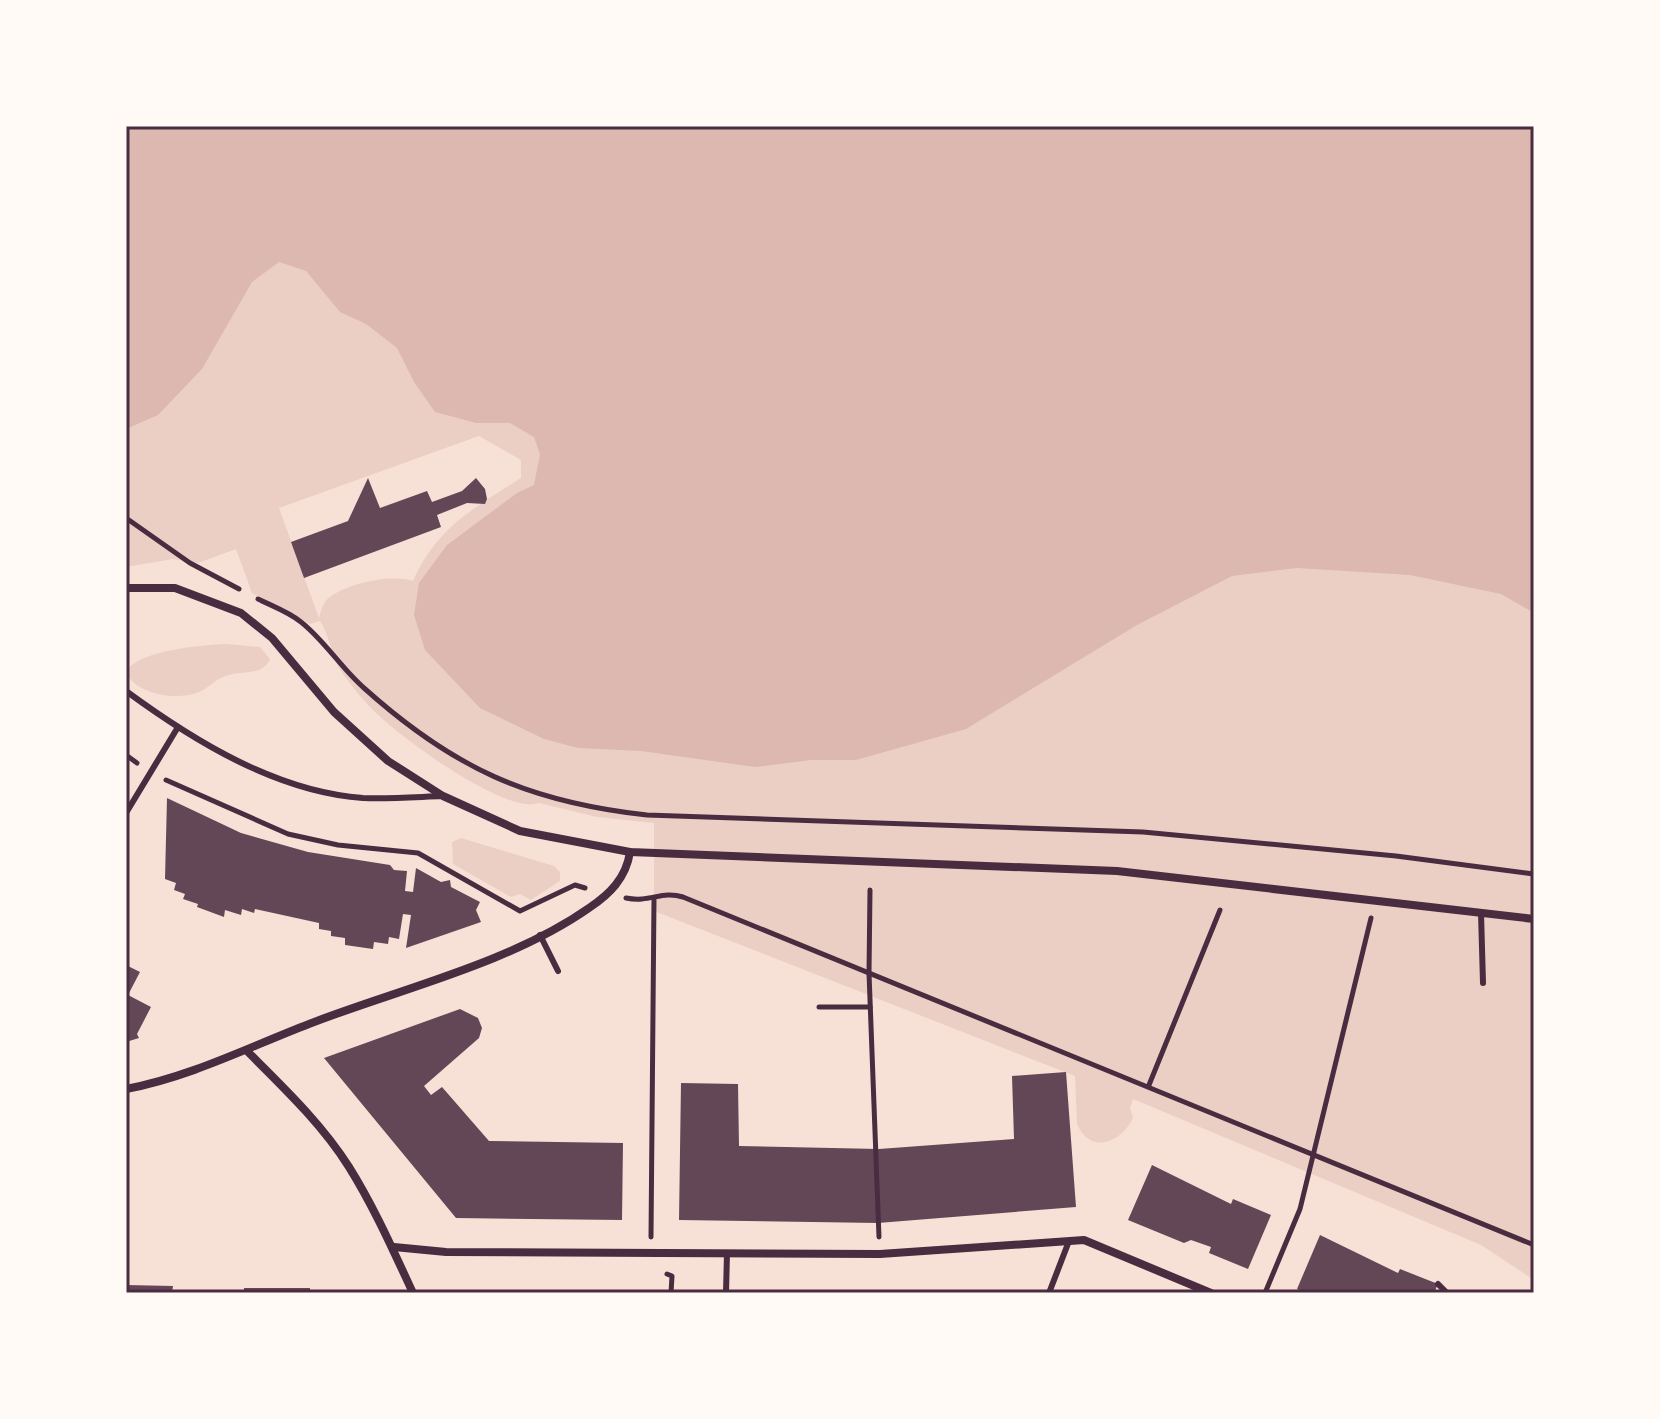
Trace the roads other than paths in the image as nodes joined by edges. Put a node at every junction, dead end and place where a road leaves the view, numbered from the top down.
1 (126, 588) edge
2 (126, 691) edge
3 (178, 727) junction
4 (443, 796) junction
5 (126, 813) edge
6 (630, 852) junction
7 (1481, 913) junction
8 (1534, 919) edge
9 (540, 935) junction
10 (558, 971) dead end
11 (1483, 983) dead end
12 (247, 1051) junction
13 (126, 1089) edge
14 (1069, 1240) junction
15 (394, 1247) junction
16 (727, 1252) junction
17 (1438, 1284) dead end
18 (413, 1293) edge
19 (726, 1293) edge
20 (1049, 1293) edge
21 (1211, 1293) edge
22 (1447, 1293) edge

1 - 4 street
2 - 3 lane
3 - 4 lane
3 - 5 lane
4 - 6 street
6 - 7 street
6 - 9 street
7 - 8 street
7 - 11 lane
9 - 10 lane
9 - 12 street
12 - 13 street
12 - 15 street
14 - 16 street
14 - 20 lane
14 - 21 street
15 - 16 street
15 - 18 street
16 - 19 lane
17 - 22 lane

